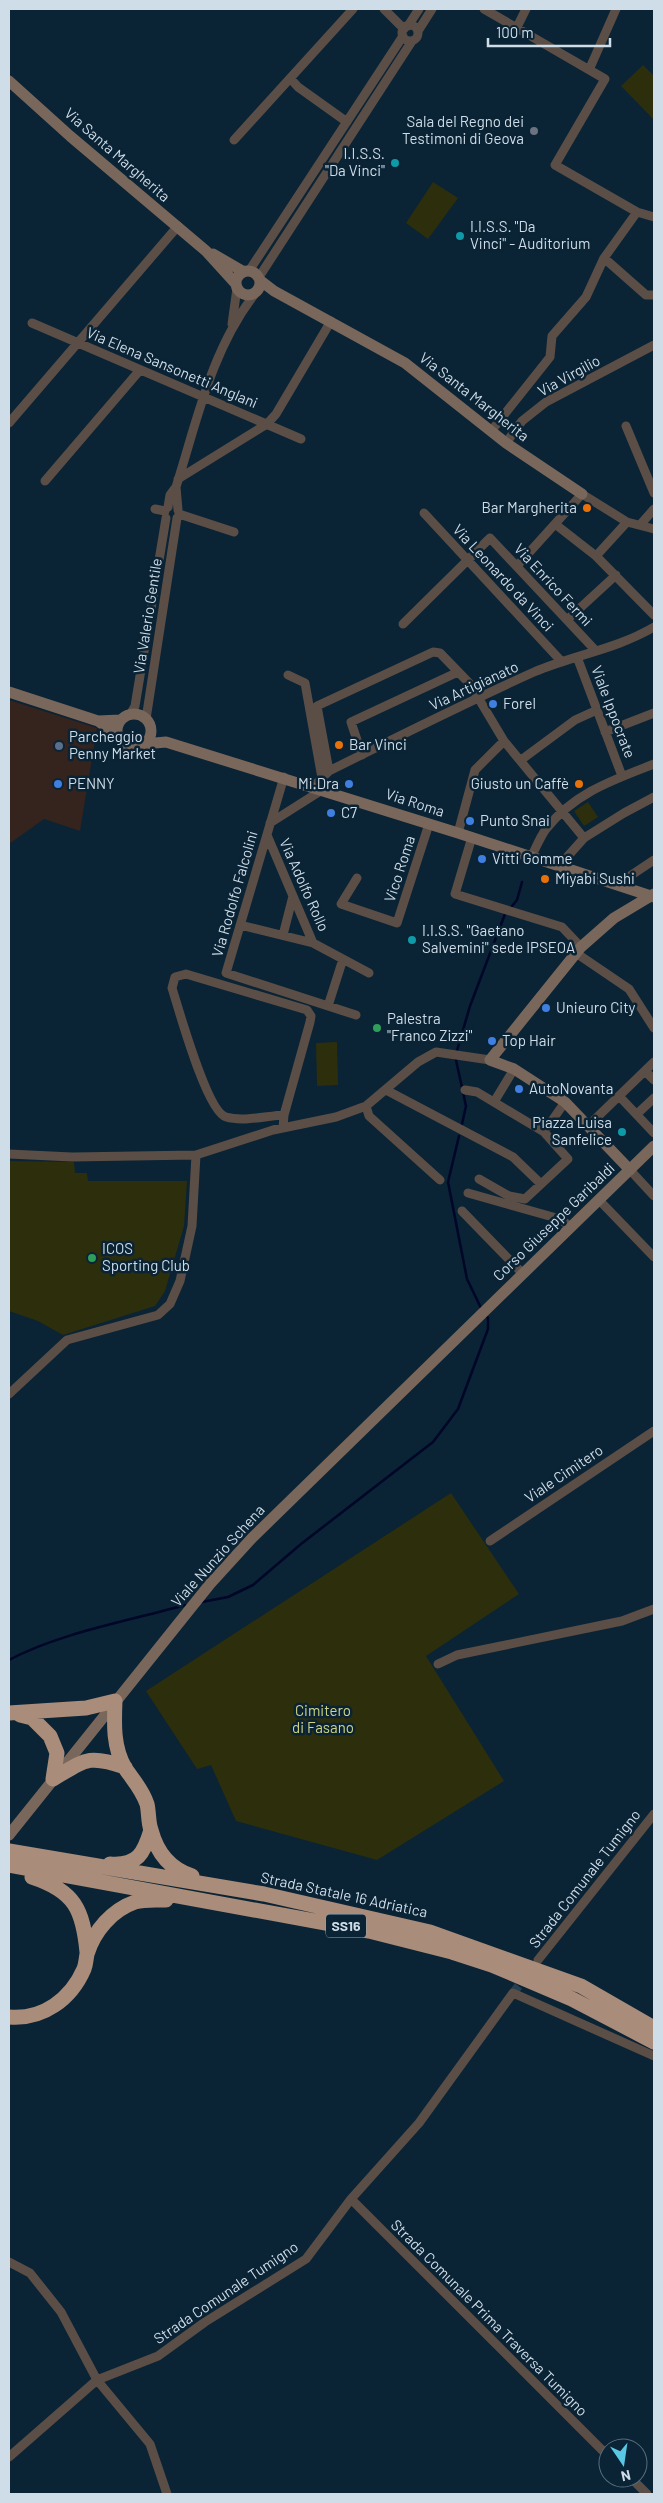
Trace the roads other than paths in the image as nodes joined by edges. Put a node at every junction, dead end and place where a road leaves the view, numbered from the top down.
1 (353, 9) edge
2 (384, 9) edge
3 (419, 9) edge
4 (432, 9) edge
5 (484, 9) edge
6 (526, 9) edge
7 (616, 9) edge
8 (517, 27) junction
9 (405, 30) junction
10 (418, 32) junction
11 (412, 41) junction
12 (589, 70) junction
13 (290, 78) junction
14 (9, 81) edge
15 (346, 122) junction
16 (234, 140) dead end
17 (637, 212) junction
18 (654, 217) edge
19 (178, 226) junction
20 (206, 251) junction
21 (604, 258) junction
22 (246, 271) junction
23 (260, 279) junction
24 (236, 286) junction
25 (274, 291) junction
26 (255, 294) junction
27 (654, 295) edge
28 (331, 321) junction
29 (32, 323) dead end
30 (231, 332) junction
31 (77, 343) junction
32 (654, 345) edge
33 (140, 370) junction
34 (202, 396) junction
35 (9, 423) edge
36 (267, 424) junction
37 (626, 426) dead end
38 (492, 430) junction
39 (301, 439) dead end
40 (506, 442) junction
41 (44, 481) dead end
42 (177, 483) junction
43 (654, 493) edge
44 (582, 494) junction
45 (155, 508) dead end
46 (654, 508) edge
47 (166, 512) junction
48 (424, 513) dead end
49 (178, 514) junction
50 (627, 522) junction
51 (555, 524) junction
52 (640, 525) junction
53 (654, 529) edge
54 (234, 532) dead end
55 (596, 556) junction
56 (467, 561) junction
57 (518, 566) junction
58 (616, 575) junction
59 (654, 615) edge
60 (568, 620) junction
61 (404, 624) dead end
62 (654, 627) edge
63 (596, 651) junction
64 (577, 657) junction
65 (562, 662) junction
66 (458, 672) junction
67 (288, 676) dead end
68 (9, 692) edge
69 (477, 698) junction
70 (597, 710) junction
71 (654, 713) edge
72 (126, 717) junction
73 (98, 720) junction
74 (149, 724) junction
75 (606, 732) junction
76 (119, 737) junction
77 (504, 741) junction
78 (166, 742) junction
79 (144, 744) junction
80 (362, 755) junction
81 (521, 760) junction
82 (654, 764) edge
83 (329, 771) junction
84 (622, 776) junction
85 (284, 777) junction
86 (319, 785) junction
87 (654, 797) edge
88 (564, 811) junction
89 (270, 822) junction
90 (430, 824) junction
91 (458, 833) junction
92 (267, 835) junction
93 (472, 837) junction
94 (584, 838) junction
95 (532, 857) junction
96 (654, 860) edge
97 (559, 866) junction
98 (357, 878) dead end
99 (618, 884) junction
100 (293, 896) junction
101 (653, 896) edge
102 (240, 925) junction
103 (283, 935) junction
104 (313, 943) junction
105 (579, 950) junction
106 (343, 959) junction
107 (369, 973) dead end
108 (328, 1006) junction
109 (356, 1015) dead end
110 (654, 1028) edge
111 (490, 1060) junction
112 (654, 1062) edge
113 (514, 1069) junction
114 (645, 1071) junction
115 (654, 1080) edge
116 (386, 1090) junction
117 (465, 1090) dead end
118 (619, 1096) junction
119 (654, 1098) edge
120 (494, 1102) junction
121 (565, 1102) junction
122 (366, 1106) junction
123 (284, 1114) junction
124 (637, 1114) junction
125 (588, 1126) junction
126 (283, 1128) junction
127 (544, 1132) junction
128 (654, 1133) edge
129 (654, 1146) edge
130 (9, 1154) edge
131 (196, 1156) junction
132 (630, 1170) junction
133 (479, 1179) dead end
134 (440, 1180) dead end
135 (541, 1184) junction
136 (468, 1193) dead end
137 (654, 1196) edge
138 (599, 1200) junction
139 (462, 1211) dead end
140 (571, 1227) junction
141 (654, 1257) edge
142 (523, 1274) junction
143 (475, 1320) joint
144 (9, 1394) edge
145 (654, 1431) edge
146 (490, 1540) dead end
147 (654, 1609) edge
148 (438, 1664) dead end
149 (115, 1701) junction
150 (125, 1767) junction
151 (53, 1779) junction
152 (654, 1814) edge
153 (151, 1830) junction
154 (9, 1835) edge
155 (9, 1851) edge
156 (69, 1862) junction
157 (13, 1869) edge
158 (264, 1894) junction
159 (242, 1908) junction
160 (87, 1954) junction
161 (538, 1960) dead end
162 (9, 2017) edge
163 (654, 2028) edge
164 (654, 2042) edge
165 (654, 2056) edge
166 (351, 2199) junction
167 (9, 2262) edge
168 (97, 2380) junction
169 (598, 2446) edge
170 (9, 2457) edge
171 (167, 2494) edge

1 - 13 street
2 - 9 street
3 - 9 street
4 - 10 street
5 - 8 street
6 - 8 street
7 - 12 street
8 - 12 street
9 - 10 street
9 - 11 street
9 - 15 street
10 - 11 street
11 - 23 street
12 - 17 street
13 - 15 street
13 - 16 street
14 - 19 street, Via Santa Margherita
15 - 22 street
17 - 18 street
17 - 21 street
19 - 20 street, Via Santa Margherita
19 - 31 street
20 - 22 street, Via Santa Margherita
20 - 24 street, Via Santa Margherita
21 - 27 street
21 - 38 street
22 - 23 street
22 - 24 street
23 - 25 street, Via Santa Margherita
23 - 26 street
24 - 26 street
24 - 30 street, Via Valerio Gentile
25 - 26 street
25 - 28 street, Via Santa Margherita
26 - 30 street, Via Valerio Gentile
28 - 36 street
28 - 38 street, Via Santa Margherita
29 - 31 street, Via Elena Sansonetti Anglani
30 - 34 street, Via Valerio Gentile
31 - 33 street, Via Elena Sansonetti Anglani
31 - 35 street
32 - 40 street, Via Virgilio
33 - 34 street, Via Elena Sansonetti Anglani
33 - 41 street
34 - 36 street, Via Elena Sansonetti Anglani
34 - 42 street, Via Valerio Gentile
36 - 39 street, Via Elena Sansonetti Anglani
36 - 42 street
37 - 43 street
38 - 40 street, Via Santa Margherita
40 - 44 street, Via Santa Margherita
42 - 47 street, Via Valerio Gentile
42 - 49 street, Via Valerio Gentile
44 - 50 street, Via Santa Margherita
44 - 51 street
45 - 47 street
46 - 52 street
47 - 49 street
47 - 72 street, Via Valerio Gentile
48 - 56 street, Via Leonardo da Vinci
49 - 54 street
49 - 74 street, Via Valerio Gentile
50 - 52 street, Via Santa Margherita
50 - 55 street
51 - 55 street
51 - 57 street
52 - 53 street, Via Santa Margherita
55 - 58 street
56 - 57 street, Via Enrico Fermi
56 - 61 street
56 - 65 street, Via Leonardo da Vinci
57 - 60 street, Via Enrico Fermi
58 - 59 street
58 - 60 street
60 - 63 street, Via Enrico Fermi
62 - 63 street, Via Artigianato
63 - 64 street, Via Artigianato
64 - 65 street, Via Artigianato
64 - 70 street, Viale Ippocrate
65 - 69 street, Via Artigianato
66 - 69 street
66 - 80 street
66 - 83 street
67 - 86 street
68 - 73 street
69 - 77 street
69 - 80 street, Via Artigianato
70 - 75 street, Viale Ippocrate
70 - 81 street
71 - 75 street
72 - 73 street
72 - 74 street
72 - 76 street
73 - 76 street
74 - 78 street, Via Roma
74 - 79 street
75 - 84 street, Viale Ippocrate
76 - 79 street
77 - 81 street
77 - 91 street
78 - 79 street, Via Roma
78 - 85 street, Via Roma
80 - 83 street, Via Artigianato
81 - 88 street
82 - 84 street
83 - 86 street, Via Artigianato
84 - 88 street
85 - 86 street, Via Roma
85 - 89 street, Via Rodolfo Falcolini
86 - 89 street, Via Rodolfo Falcolini
86 - 90 street, Via Roma
87 - 94 street
88 - 94 street
88 - 95 street
89 - 92 street, Via Rodolfo Falcolini
90 - 91 street, Via Roma
90 - 98 street, Vico Roma
91 - 93 street, Via Roma
92 - 100 street, Via Adolfo Rollo
92 - 102 street, Via Rodolfo Falcolini
93 - 95 street, Via Roma
93 - 105 street
94 - 97 street
95 - 97 street, Via Roma
96 - 99 street
97 - 99 street, Via Roma
99 - 101 street, Via Roma
100 - 103 street
100 - 104 street, Via Adolfo Rollo
101 - 105 street
102 - 103 street
102 - 108 street, Via Rodolfo Falcolini
103 - 104 street
104 - 106 street, Via Adolfo Rollo
105 - 110 street
105 - 111 street
106 - 107 street, Via Adolfo Rollo
106 - 108 street
108 - 109 street
111 - 113 street
111 - 116 street
112 - 114 street
113 - 120 street
113 - 121 street
114 - 115 street
114 - 118 street
116 - 122 street
116 - 135 street
117 - 120 street
118 - 124 street
118 - 125 street
119 - 124 street
120 - 127 street
121 - 125 street
121 - 127 street
122 - 126 street
122 - 134 street
123 - 123 street
123 - 126 street
124 - 128 street
125 - 132 street
126 - 131 street
127 - 135 street
129 - 132 street, Corso Giuseppe Garibaldi
130 - 131 street
131 - 144 street
132 - 137 street
132 - 138 street, Corso Giuseppe Garibaldi
133 - 135 street
136 - 140 street
138 - 140 street, Corso Giuseppe Garibaldi
138 - 141 street
139 - 142 street
140 - 142 street, Corso Giuseppe Garibaldi
142 - 143 street, Corso Giuseppe Garibaldi
143 - 149 street, Viale Nunzio Schena
145 - 146 street, Viale Cimitero
147 - 148 street
149 - 150 highway
149 - 151 street, Viale Nunzio Schena
149 - 151 highway
150 - 151 highway
150 - 153 highway
151 - 154 street, Viale Nunzio Schena
152 - 161 street, Strada Comunale Tumigno
153 - 156 highway
153 - 158 highway
155 - 156 highway, Strada Statale 16 Adriatica / SS16
156 - 158 highway, Strada Statale 16 Adriatica / SS16
157 - 159 highway, Strada Statale 16 Adriatica / SS16
157 - 160 highway
158 - 163 highway, Strada Statale 16 Adriatica / SS16
159 - 160 highway
159 - 164 highway, Strada Statale 16 Adriatica / SS16
160 - 162 highway
165 - 166 street, Strada Comunale Tumigno
166 - 168 street, Strada Comunale Tumigno
166 - 169 street, Strada Comunale Prima Traversa Tumigno
167 - 168 street
168 - 170 street, Strada Comunale Tumigno
168 - 171 street

